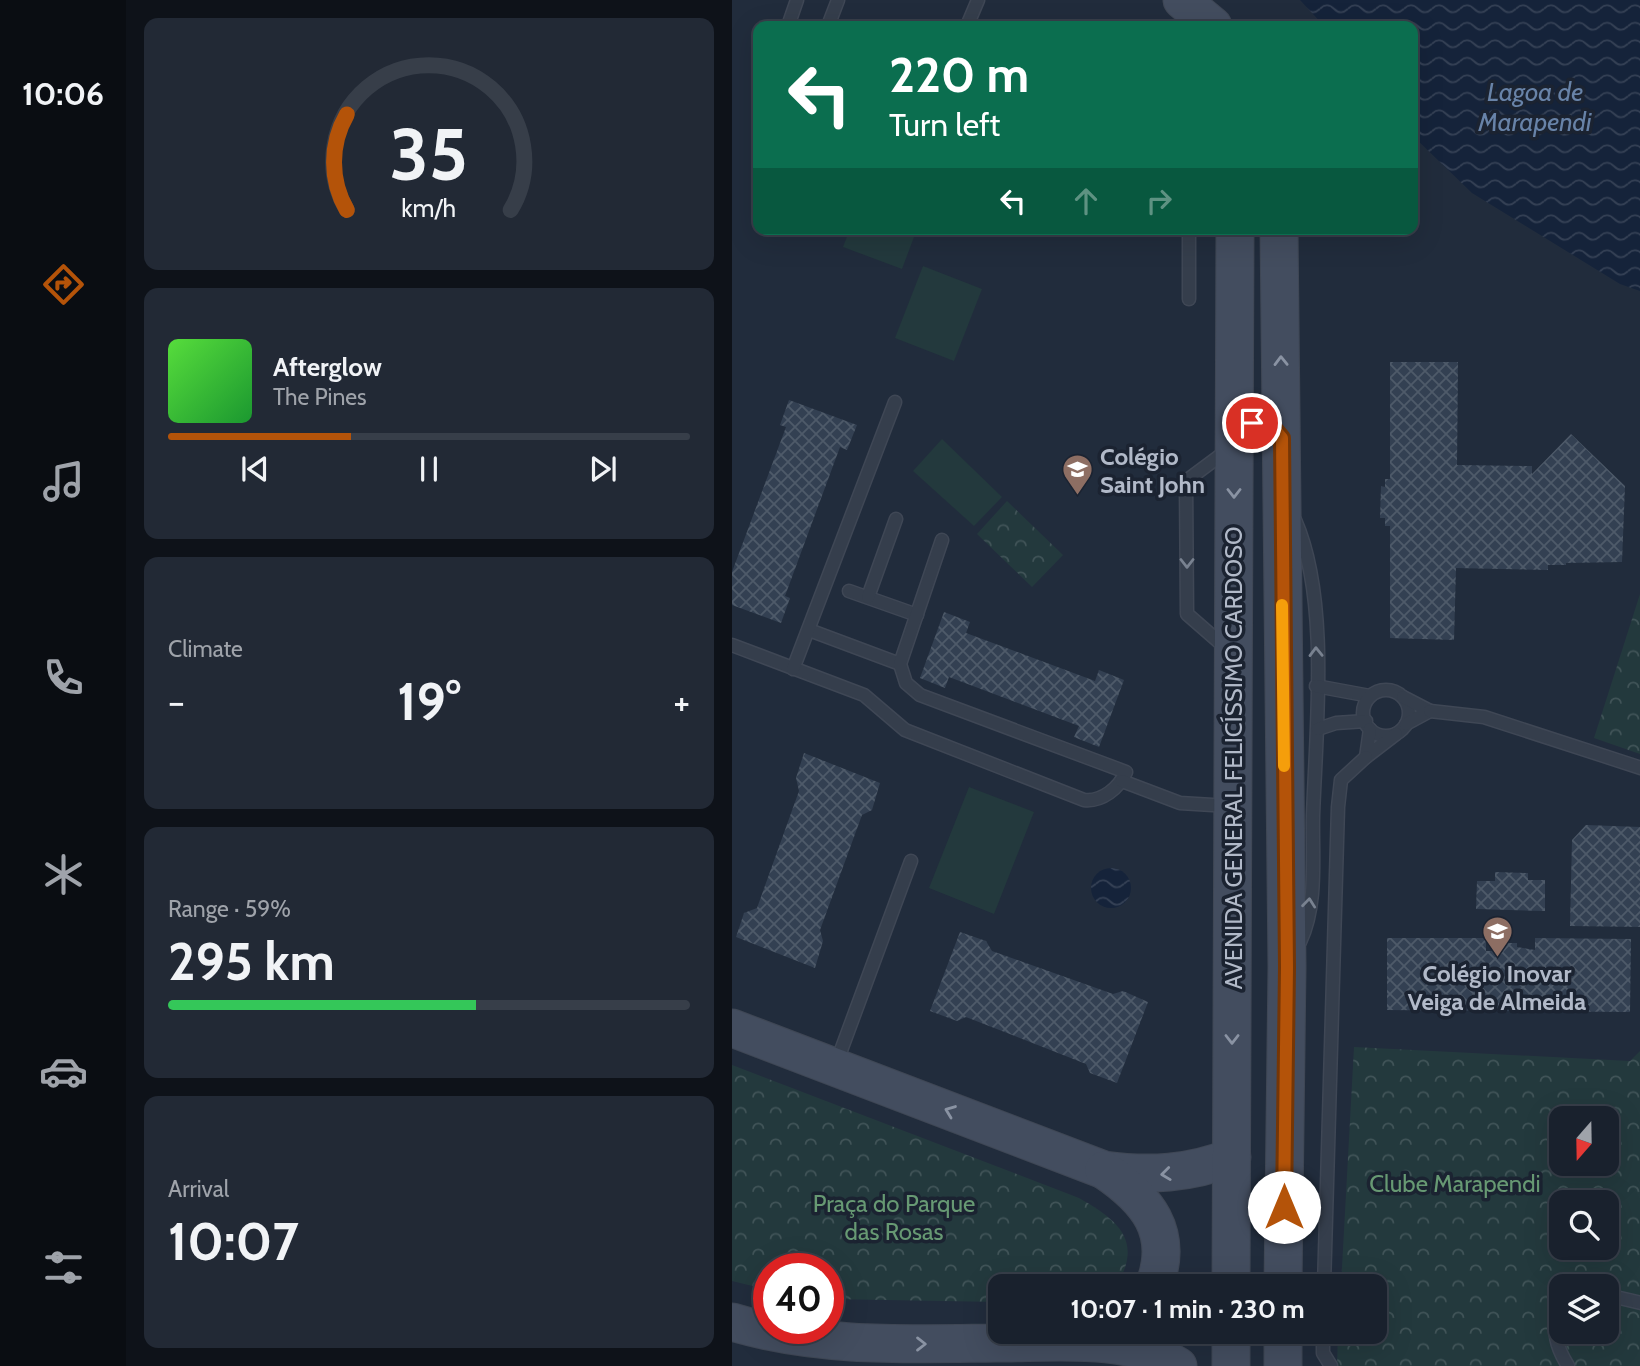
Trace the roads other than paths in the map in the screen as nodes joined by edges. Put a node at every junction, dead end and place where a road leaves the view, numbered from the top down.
1 (797, 0) edge
2 (838, 0) edge
3 (978, 0) edge
4 (1161, 0) edge
5 (1182, 0) edge
6 (790, 21) edge
7 (830, 21) edge
8 (970, 21) edge
9 (1177, 21) edge
10 (1207, 21) edge
11 (1189, 235) edge
12 (1235, 235) edge
13 (1279, 235) edge
14 (1189, 299) dead end
15 (895, 402) dead end
16 (1282, 438) junction
17 (1234, 445) junction
18 (1282, 493) junction
19 (896, 519) dead end
20 (942, 540) dead end
21 (849, 590) dead end
22 (868, 597) junction
23 (916, 615) junction
24 (809, 630) junction
25 (732, 645) edge
26 (1282, 652) junction
27 (1234, 654) junction
28 (900, 664) junction
29 (793, 669) junction
30 (1316, 686) junction
31 (1370, 696) junction
32 (1403, 697) junction
33 (1430, 711) junction
34 (1406, 724) junction
35 (1368, 725) junction
36 (1318, 729) junction
37 (1396, 734) junction
38 (1366, 757) junction
39 (1640, 768) edge
40 (1122, 781) junction
41 (1233, 807) junction
42 (911, 862) dead end
43 (1286, 981) junction
44 (1232, 994) junction
45 (732, 1028) edge
46 (835, 1067) junction
47 (1232, 1157) junction
48 (1104, 1170) junction
49 (1158, 1274) edge
50 (1231, 1274) edge
51 (1283, 1274) edge
52 (1324, 1274) edge
53 (1619, 1298) edge
54 (1640, 1303) edge
55 (732, 1322) edge
56 (873, 1344) junction
57 (1231, 1344) edge
58 (1283, 1344) edge
59 (1323, 1344) edge
60 (1556, 1344) edge
61 (1094, 1345) edge
62 (1329, 1364) edge
63 (830, 1366) edge
64 (1178, 1366) edge
65 (1231, 1366) edge
66 (1283, 1366) edge
67 (1342, 1366) edge
68 (1568, 1366) edge

1 - 6 lane
2 - 7 lane
3 - 8 lane
4 - 9 street
5 - 10 street
11 - 14 lane
12 - 17 street, AVENIDA GENERAL FELICÍSSIMO CARDOSO
16 -> 13 street, AVENIDA GENERAL FELICÍSSIMO CARDOSO
15 - 24 lane
16 - 17 street
16 - 18 street, AVENIDA GENERAL FELICÍSSIMO CARDOSO
17 -> 27 street, AVENIDA GENERAL FELICÍSSIMO CARDOSO
17 -> 27 lane
18 - 26 street, AVENIDA GENERAL FELICÍSSIMO CARDOSO
30 -> 18 lane
19 - 22 lane
20 - 23 lane
21 - 22 lane
22 - 23 lane
23 - 28 lane
24 - 28 lane
24 - 29 lane
25 - 29 lane
26 - 27 street
26 - 43 street, AVENIDA GENERAL FELICÍSSIMO CARDOSO
27 - 41 street, AVENIDA GENERAL FELICÍSSIMO CARDOSO
28 - 40 lane
29 - 40 lane
30 - 31 lane
30 - 36 lane
31 - 32 lane
31 - 35 lane
32 - 33 lane
32 - 34 lane
33 - 34 lane
33 - 39 lane
34 - 37 lane
35 - 36 lane
35 - 37 lane
35 - 38 lane
43 -> 36 lane
37 - 38 lane
38 - 52 lane
40 - 41 lane
41 - 44 street, AVENIDA GENERAL FELICÍSSIMO CARDOSO
42 - 46 lane
43 - 44 street
43 - 51 street, AVENIDA GENERAL FELICÍSSIMO CARDOSO
44 -> 47 street, AVENIDA GENERAL FELICÍSSIMO CARDOSO
45 - 46 street
48 -> 46 street
47 -> 48 street
47 - 50 street, AVENIDA GENERAL FELICÍSSIMO CARDOSO
48 - 49 street
53 - 54 lane
55 - 56 street
56 -> 61 street
56 - 63 street
57 - 65 street
58 - 66 street
59 - 62 lane
60 - 68 lane
61 - 64 street
62 - 67 lane

